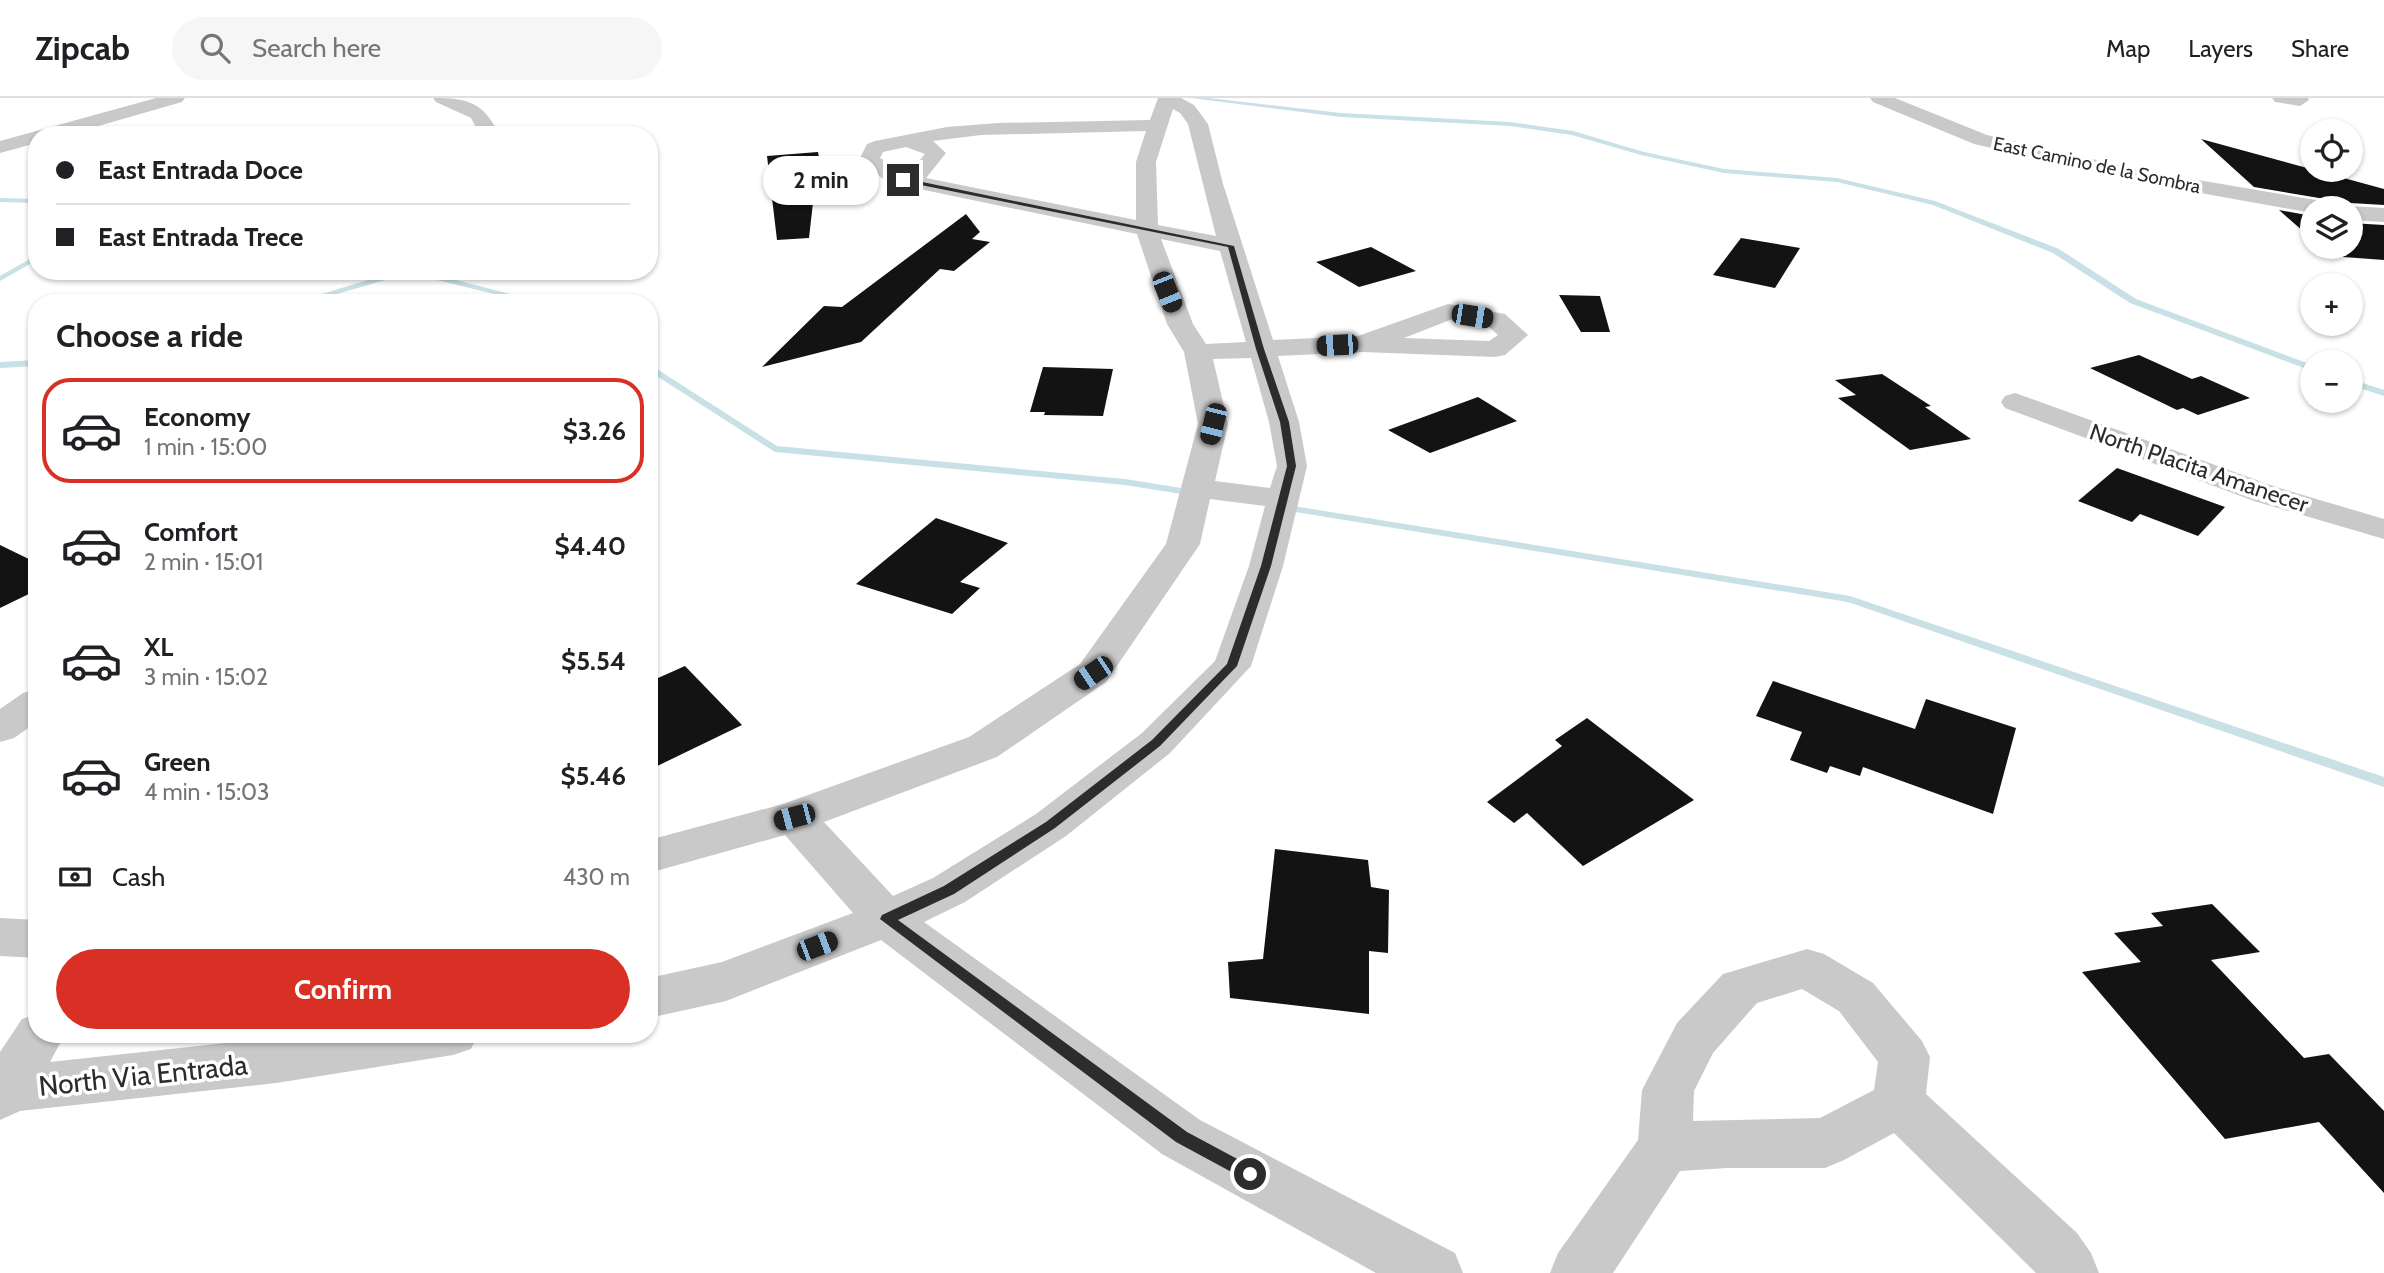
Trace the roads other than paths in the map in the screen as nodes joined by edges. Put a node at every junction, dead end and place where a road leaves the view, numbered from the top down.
1 (176, 98) edge
2 (442, 98) edge
3 (1168, 98) edge
4 (1879, 98) edge
5 (2281, 98) edge
6 (2300, 100) edge
7 (1160, 125) junction
8 (77, 126) edge
9 (485, 126) edge
10 (28, 139) edge
11 (912, 141) junction
12 (0, 147) edge
13 (912, 182) junction
14 (2300, 204) edge
15 (2363, 214) edge
16 (2384, 215) edge
17 (1147, 230) junction
18 (1231, 246) junction
19 (1362, 344) dead end
20 (1260, 349) junction
21 (1198, 352) junction
22 (2015, 402) dead end
23 (1197, 488) junction
24 (1283, 499) junction
25 (2384, 529) edge
26 (28, 709) edge
27 (0, 729) edge
28 (794, 817) junction
29 (658, 855) edge
30 (886, 919) junction
31 (0, 937) edge
32 (28, 939) edge
33 (658, 996) edge
34 (34, 1043) edge
35 (394, 1043) edge
36 (1, 1093) edge
37 (1899, 1102) junction
38 (1665, 1147) junction
39 (1434, 1273) edge
40 (1579, 1273) edge
41 (2070, 1273) edge

1 - 8 street
2 - 9 street
3 - 7 street
3 - 18 street
4 - 14 street, East Camino de la Sombra
5 - 6 street
7 - 11 street
7 - 17 street
10 - 12 street
11 - 13 street
11 - 13 street
13 - 17 street
15 - 16 street
17 - 18 street
17 - 21 street
18 - 20 street
19 - 20 street
20 - 21 street
20 - 24 street
21 - 23 street
22 - 25 street, North Placita Amanecer
23 - 24 street
23 - 28 street
24 - 30 street
26 - 27 street
28 - 29 street
28 - 30 street
30 - 33 street
30 - 39 street
31 - 32 street
34 - 36 street
35 - 36 street, North Via Entrada
37 - 38 street
37 - 38 street
37 - 41 street
38 - 40 street

